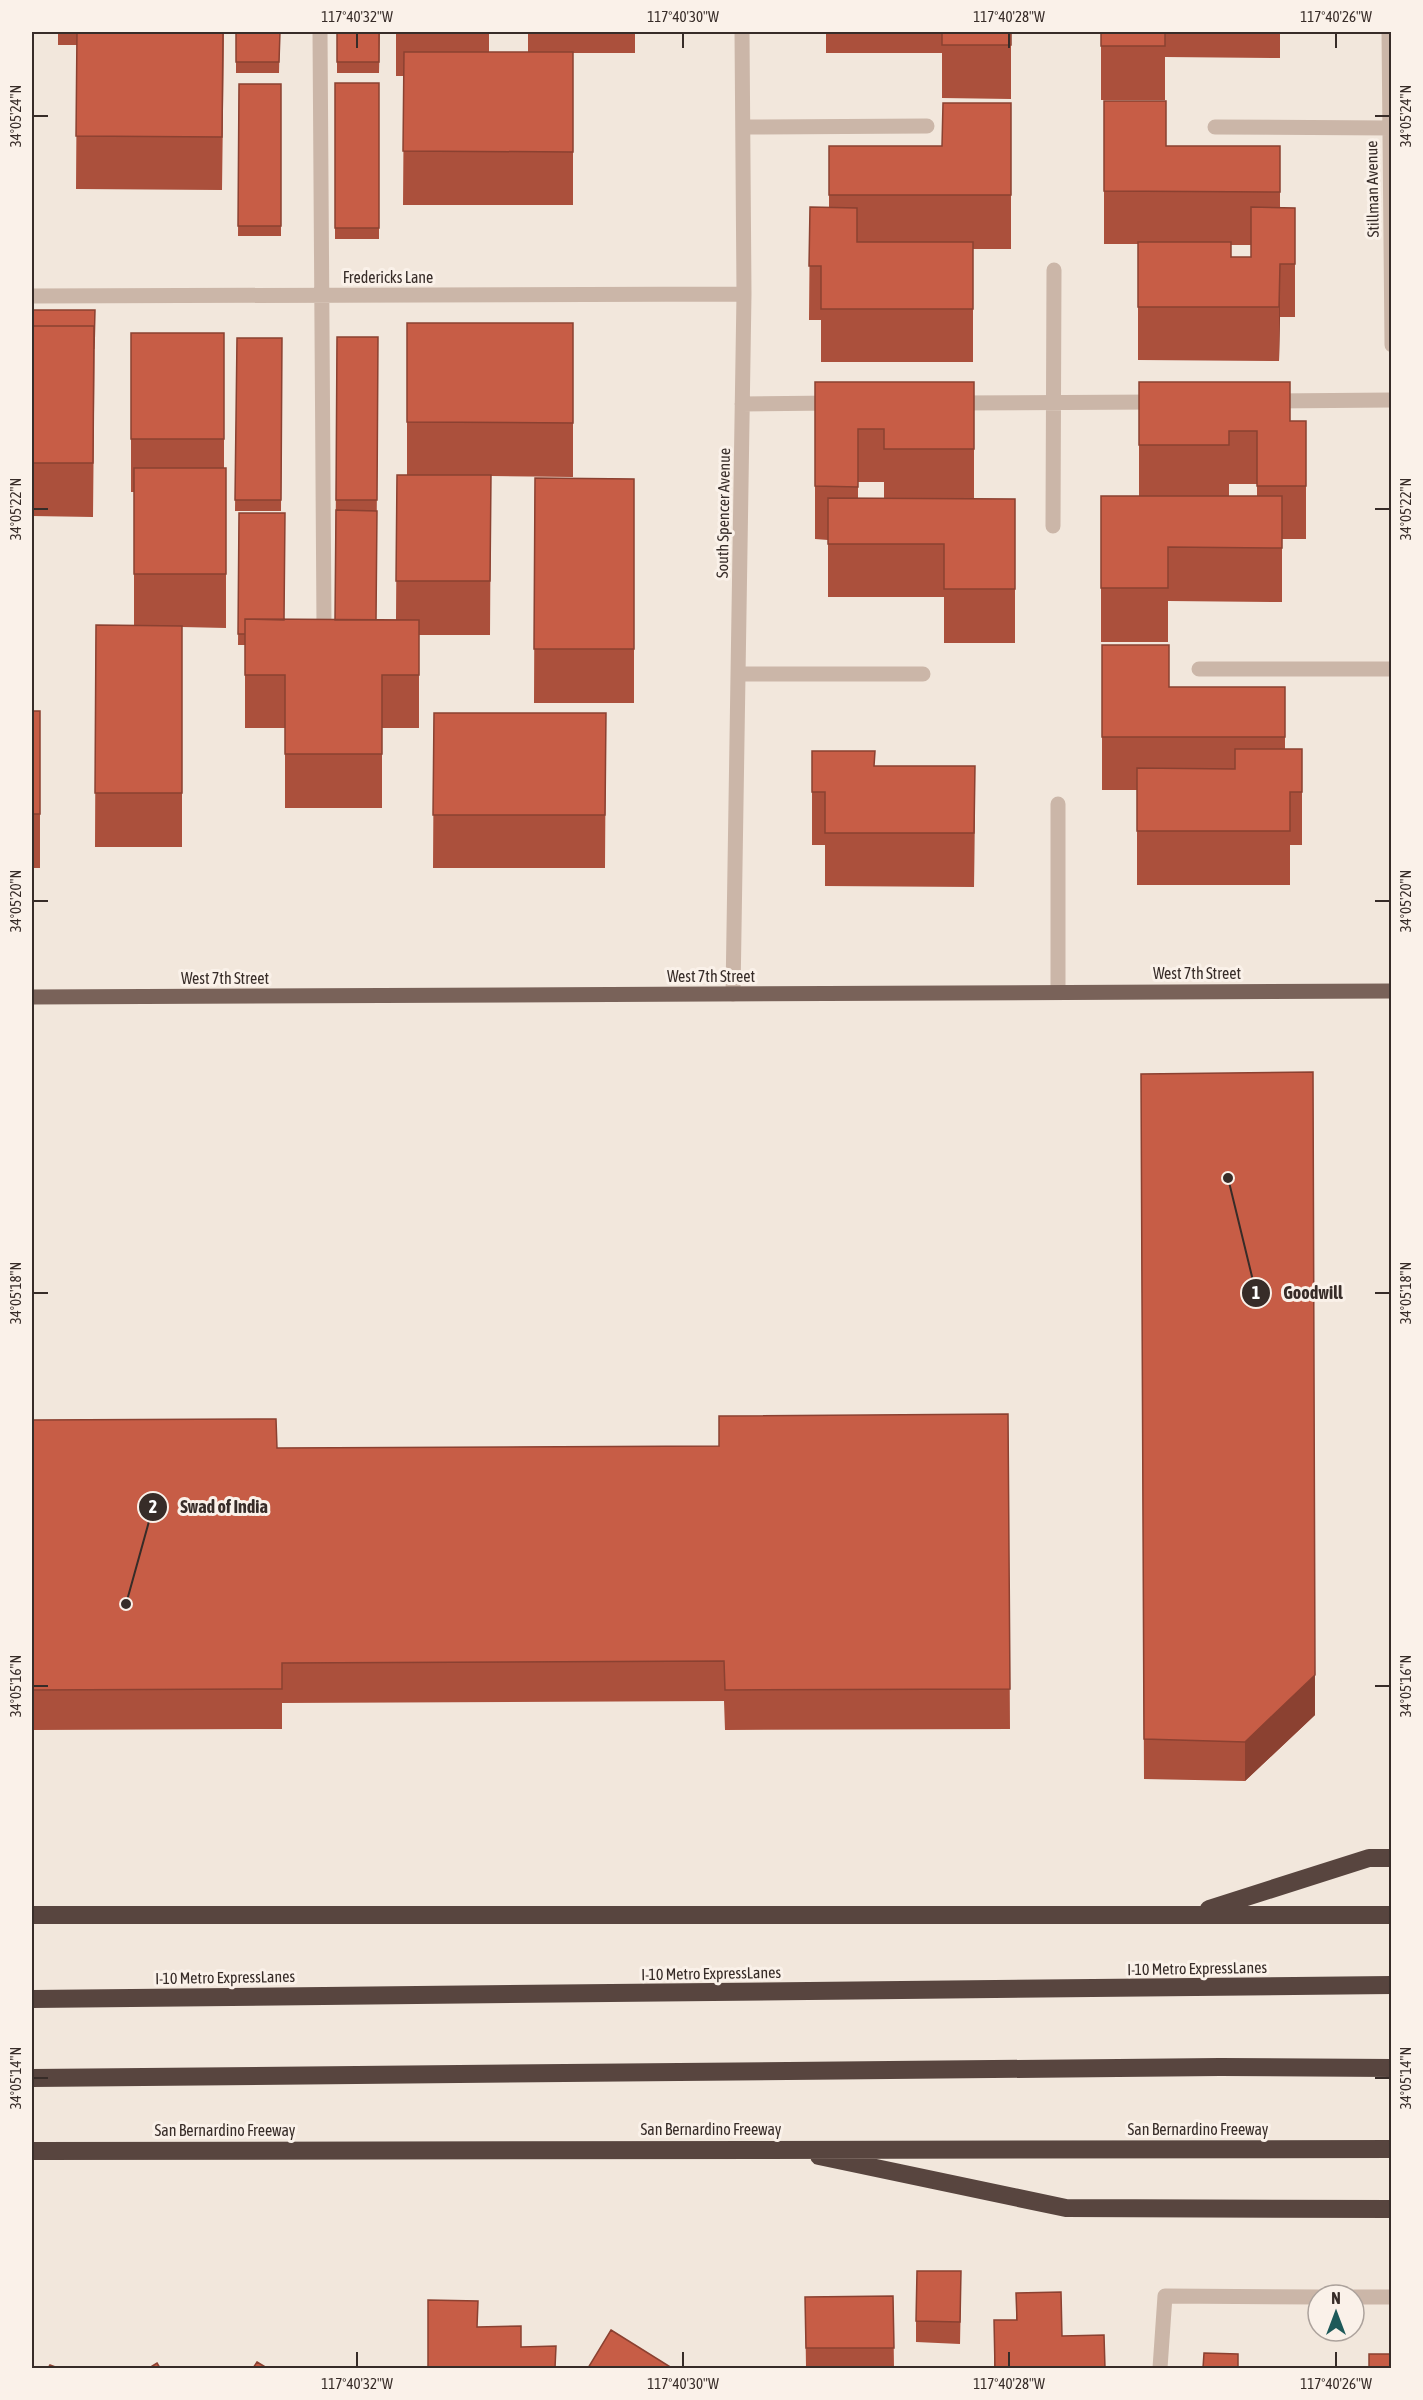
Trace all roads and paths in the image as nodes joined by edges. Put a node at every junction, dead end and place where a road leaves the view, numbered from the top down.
1 (320, 32) edge
2 (742, 32) edge
3 (1389, 32) edge
4 (927, 126) dead end
5 (743, 127) junction
6 (1215, 127) dead end
7 (1390, 128) edge
8 (1054, 270) dead end
9 (744, 294) junction
10 (322, 295) junction
11 (32, 296) edge
12 (1392, 345) edge
13 (1392, 400) edge
14 (1253, 401) edge
15 (1053, 402) junction
16 (1171, 402) edge
17 (852, 403) edge
18 (935, 403) edge
19 (742, 404) junction
20 (1053, 526) dead end
21 (324, 625) edge
22 (1199, 669) dead end
23 (1392, 669) edge
24 (738, 674) junction
25 (923, 674) dead end
26 (1058, 804) dead end
27 (1392, 991) edge
28 (1058, 992) junction
29 (733, 994) junction
30 (32, 997) edge
31 (1392, 1858) edge
32 (32, 1914) edge
33 (1190, 1915) junction
34 (1392, 1915) edge
35 (1392, 1985) edge
36 (32, 1999) edge
37 (1392, 2068) edge
38 (32, 2078) edge
39 (782, 2148) junction
40 (1392, 2149) edge
41 (32, 2151) edge
42 (1392, 2209) edge
43 (1306, 2297) edge
44 (1366, 2297) edge
45 (1392, 2297) edge
46 (1160, 2368) edge

1 - 10 street
2 - 5 street, South Spencer Avenue
3 - 7 street, Stillman Avenue
4 - 5 street
5 - 9 street, South Spencer Avenue
6 - 7 street
7 - 12 street, Stillman Avenue
8 - 15 street
9 - 10 street, Fredericks Lane
9 - 19 street, South Spencer Avenue
10 - 11 street, Fredericks Lane
10 - 21 street
13 - 14 street
15 - 16 street
15 - 18 street
15 - 20 street
17 - 19 street
19 - 24 street, South Spencer Avenue
22 - 23 street
24 - 25 street
24 - 29 street, South Spencer Avenue
26 - 28 street
27 - 28 main road, West 7th Street
28 - 29 main road, West 7th Street
29 - 30 main road, West 7th Street
31 - 33 highway
32 - 33 highway
33 - 34 highway
35 - 36 highway, I-10 Metro ExpressLanes
37 - 38 highway
39 - 40 highway, San Bernardino Freeway
39 - 41 highway, San Bernardino Freeway
39 - 42 highway
43 - 46 street
44 - 45 street

